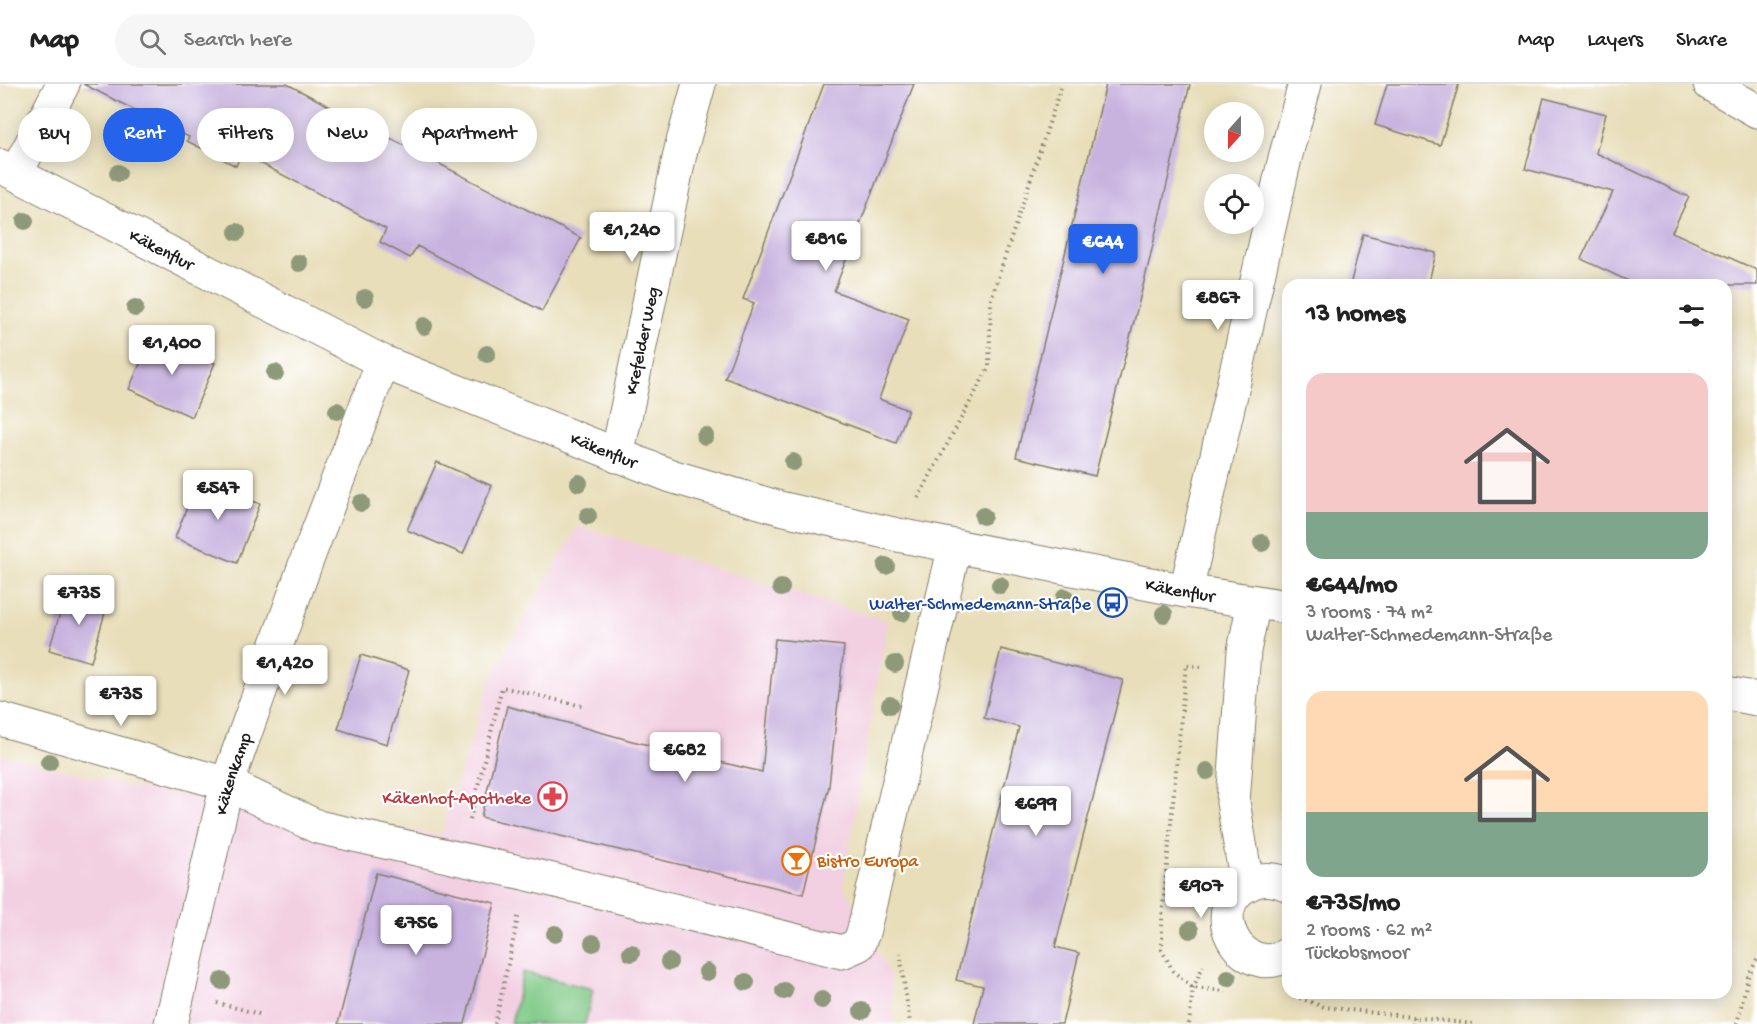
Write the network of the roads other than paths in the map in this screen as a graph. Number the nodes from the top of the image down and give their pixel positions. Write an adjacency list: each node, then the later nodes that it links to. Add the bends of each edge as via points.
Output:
1 (63, 84): 6 (street)
2 (699, 84): 8 (street, Krefelder Weg, via 681,149)
3 (1305, 84): 10 (street)
4 (1710, 84): 5 (street)
5 (1757, 111)
6 (8, 170): 7 (street, Käkenflur)
7 (382, 362): 8 (street, Käkenflur); 16 (street, Käkenkamp)
8 (617, 456): 9 (street, Käkenflur, via 780,508)
9 (955, 546): 10 (street, Käkenflur); 16 (street, via 863,933 858,945 848,950 833,952 528,874 318,827)
10 (1186, 591): 11 (street, Käkenflur)
11 (1254, 602): 12 (street, Käkenflur); 18 (street, via 1242,673 1233,802)
12 (1282, 607)
13 (1732, 694): 14 (street)
14 (1757, 699)
15 (0, 719): 16 (street)
16 (227, 784): 20 (street, Käkenkamp)
17 (1282, 884): 18 (street, via 1266,880)
18 (1247, 885): 19 (street, via 1229,905 1229,932 1235,944 1257,959)
19 (1282, 956)
20 (171, 1024)

